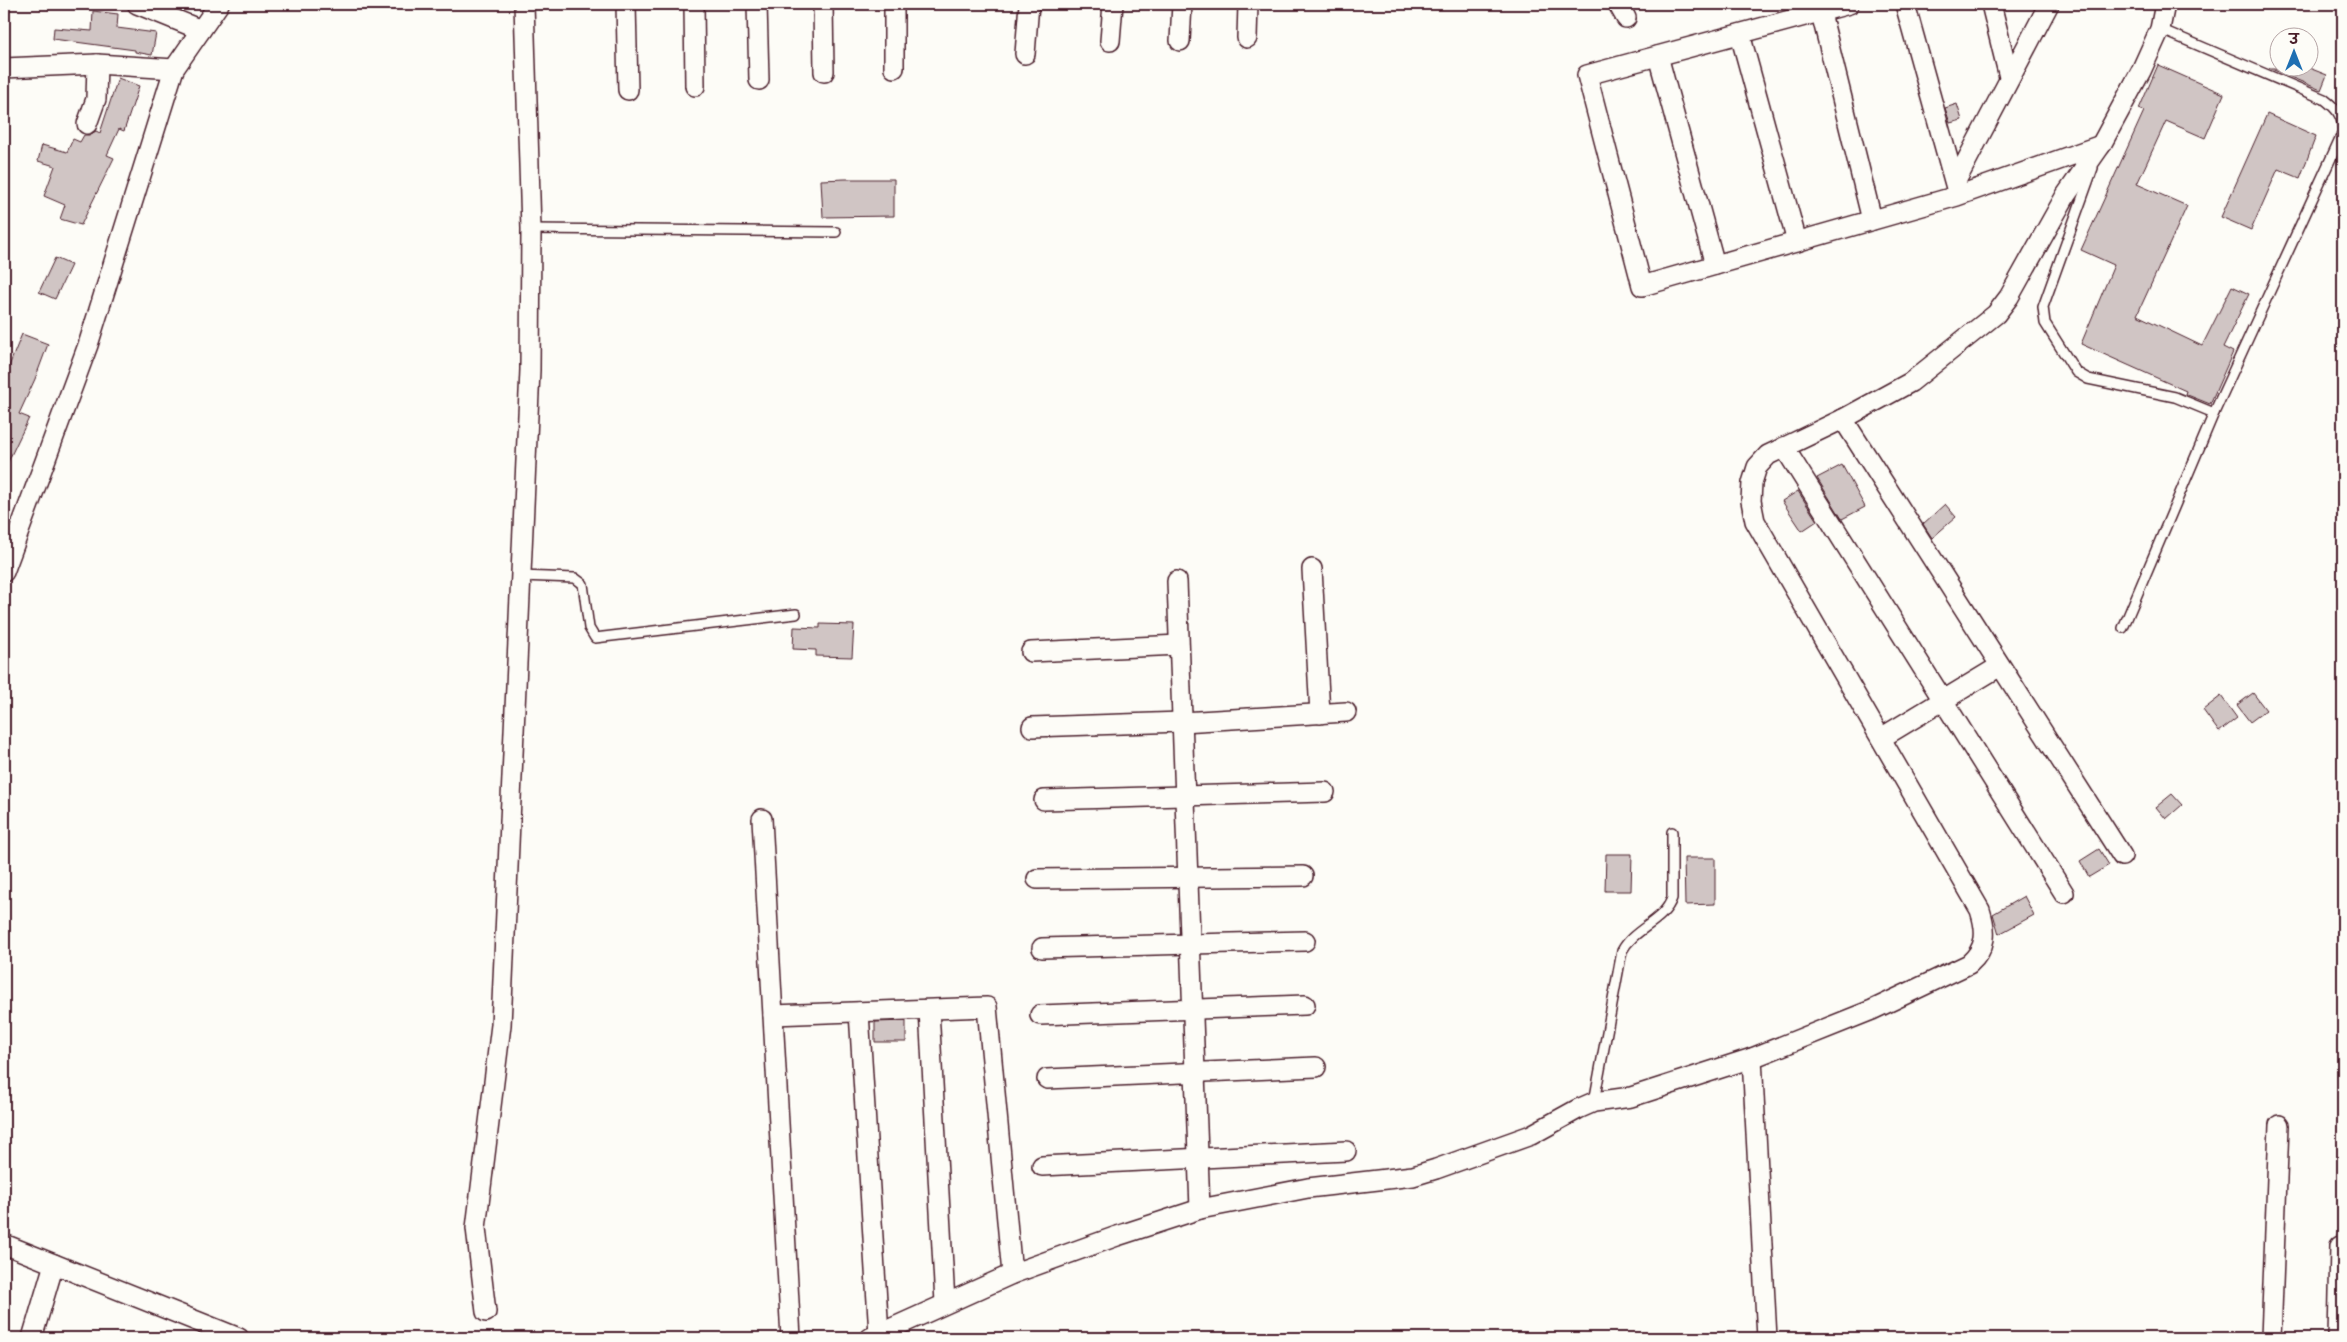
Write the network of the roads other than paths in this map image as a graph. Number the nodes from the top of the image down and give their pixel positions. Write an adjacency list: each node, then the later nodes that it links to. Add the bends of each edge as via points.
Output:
1 (136, 4): 20 (street)
2 (219, 4): 20 (street)
3 (524, 4): 40 (street)
4 (626, 4): 35 (street)
5 (694, 4): 34 (street)
6 (757, 4): 33 (street)
7 (823, 4): 31 (street)
8 (894, 4): 29 (street)
9 (1029, 4): 25 (street)
10 (1113, 4): 23 (street)
11 (1182, 4): 24 (street)
12 (1248, 4): 22 (street)
13 (1848, 4): 18 (street)
14 (1905, 4): 38 (street)
15 (1991, 4): 32 (street)
16 (2049, 4): 32 (street)
17 (2165, 4): 19 (street)
18 (1820, 13): 21 (street); 39 (street)
19 (2160, 29): 37 (street, via 2142,71); 44 (lane, via 2324,99 2336,108 2343,120 2343,132)
20 (202, 30): 30 (street)
21 (1740, 34): 26 (street); 42 (street)
22 (1247, 38)
23 (1110, 41)
24 (1180, 41)
25 (1025, 54)
26 (1658, 56): 43 (street); 43 (street, via 1587,75 1642,286)
27 (97, 64): 28 (street); 30 (street); 36 (street, via 96,99)
28 (4, 68)
29 (894, 68)
30 (174, 69): 48 (street, via 88,345)
31 (824, 72)
32 (2009, 77): 38 (street)
33 (758, 80)
34 (695, 86)
35 (628, 90)
36 (87, 124)
37 (2101, 144): 38 (street); 44 (lane, via 2043,308 2045,323 2076,372 2088,380 2175,396); 45 (street, via 2066,195 2009,297 1996,314 1910,382)
38 (1956, 189): 39 (street)
39 (1872, 220): 42 (street)
40 (531, 229): 41 (lane); 49 (street, via 530,370)
41 (836, 232)
42 (1797, 242): 43 (street)
43 (1715, 265)
44 (2214, 413): 52 (lane)
45 (1843, 420): 46 (street); 55 (street)
46 (1784, 447): 56 (street); 61 (street, via 1768,455 1757,467 1751,501 1756,521)
47 (1312, 569): 58 (street)
48 (4, 572)
49 (520, 576): 51 (lane, via 575,578 584,584 589,628 596,638); 96 (street, via 501,1025 476,1228)
50 (1177, 582): 53 (street)
51 (796, 614)
52 (2123, 628)
53 (1179, 645): 54 (street); 59 (street)
54 (1031, 652)
55 (2000, 666): 56 (street); 67 (street)
56 (1943, 700): 61 (street); 71 (street)
57 (1346, 712): 58 (street)
58 (1320, 714): 59 (street)
59 (1182, 722): 60 (street); 63 (street)
60 (1032, 727)
61 (1881, 738): 81 (street, via 1980,910 1984,923 1983,947 1969,964 1872,1010)
62 (1325, 792): 63 (street)
63 (1185, 795): 64 (street); 69 (street)
64 (1044, 800)
65 (762, 819): 79 (street)
66 (1672, 832): 85 (lane, via 1672,898 1669,907 1632,936 1622,951)
67 (2122, 856)
68 (1303, 876): 69 (street)
69 (1188, 878): 70 (street); 73 (street)
70 (1036, 879)
71 (2064, 893)
72 (1305, 940): 73 (street)
73 (1190, 944): 74 (street); 76 (street)
74 (1042, 948)
75 (1305, 1005): 76 (street)
76 (1193, 1009): 80 (street); 83 (street)
77 (929, 1010): 78 (street); 94 (street, via 987,1007); 95 (street)
78 (858, 1012): 79 (street); 97 (street)
79 (773, 1015): 100 (street)
80 (1040, 1015)
81 (1752, 1058): 85 (street, via 1631,1097); 101 (street)
82 (1316, 1067): 83 (street)
83 (1195, 1074): 84 (street); 88 (street)
84 (1047, 1079)
85 (1594, 1102): 90 (street, via 1531,1135 1413,1176 1308,1188)
86 (2279, 1124): 102 (street)
87 (1346, 1151): 88 (street)
88 (1198, 1159): 89 (street); 90 (street)
89 (1042, 1166)
90 (1200, 1209): 94 (street)
91 (4, 1244): 93 (street)
92 (2340, 1246): 103 (street)
93 (54, 1264): 98 (street); 99 (street)
94 (1012, 1274): 95 (street)
95 (945, 1303): 97 (street)
96 (486, 1312)
97 (874, 1336)
98 (32, 1338)
99 (239, 1338)
100 (791, 1338)
101 (1767, 1338)
102 (2271, 1338)
103 (2338, 1338)

